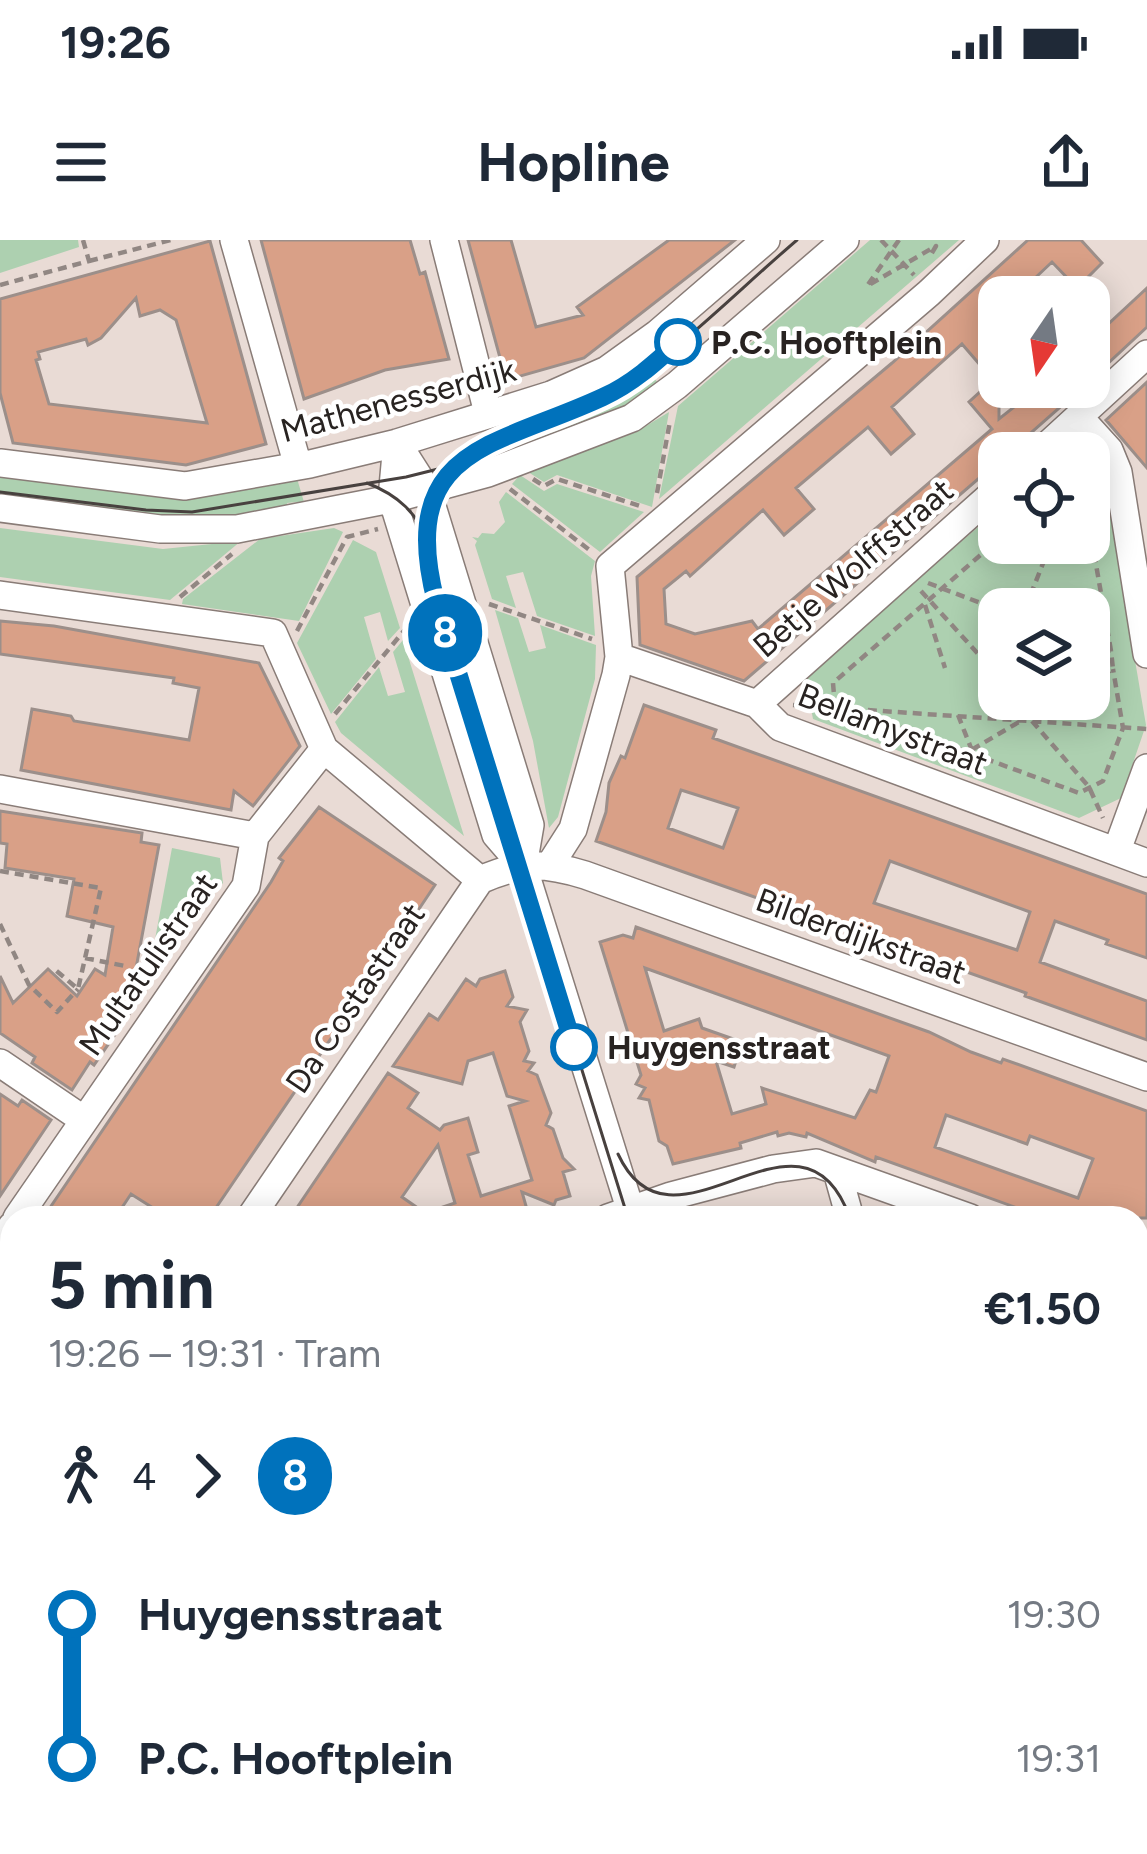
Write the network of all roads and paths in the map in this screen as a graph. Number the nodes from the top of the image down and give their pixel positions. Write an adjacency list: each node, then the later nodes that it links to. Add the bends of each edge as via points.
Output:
1 (83, 240): 11 (path)
2 (171, 240): 11 (path)
3 (234, 240): 21 (street)
4 (444, 240): 16 (street)
5 (766, 240): 16 (street, Mathenesserdijk, via 607,370)
6 (845, 240): 15 (street)
7 (881, 240): 10 (path)
8 (899, 240): 10 (path)
9 (985, 240): 27 (street)
10 (891, 251): 12 (path); 12 (path, via 867,286)
11 (89, 261): 13 (path)
12 (904, 266): 12 (path, via 920,255 936,245 916,278)
13 (0, 285)
14 (1147, 354): 17 (street)
15 (676, 385): 22 (street, via 610,429); 27 (path)
16 (488, 413): 19 (street, Mathenesserdijk)
17 (1079, 417): 18 (street); 44 (street, via 1118,472)
18 (1062, 432)
19 (397, 442): 21 (street, Mathenesserdijk); 23 (street); 24 (street)
20 (0, 463): 21 (street, Mathenesserdijk, via 178,487)
21 (298, 466)
22 (504, 479): 23 (street); 27 (path, via 524,474 544,486 557,479); 32 (path)
23 (427, 490): 24 (street); 68 (street)
24 (392, 498): 26 (street, via 197,531); 68 (street, via 496,835)
25 (978, 507): 33 (street, Betje Wolffstraat)
26 (0, 508)
27 (660, 516): 32 (street)
28 (382, 528): 40 (path, via 347,536)
29 (235, 551): 36 (path)
30 (978, 557): 34 (path)
31 (1096, 564): 43 (path)
32 (610, 566): 46 (street)
33 (904, 572): 34 (path); 38 (path); 51 (street, Betje Wolffstraat)
34 (941, 589): 38 (path); 39 (path)
35 (0, 595): 40 (street)
36 (175, 601)
37 (478, 601): 42 (path)
38 (927, 602): 45 (path); 47 (path); 52 (path, via 833,683)
39 (978, 602)
40 (285, 632): 59 (street)
41 (400, 634): 50 (path)
42 (577, 634)
43 (1111, 651): 48 (path)
44 (1147, 654)
45 (978, 655)
46 (619, 657): 51 (street, Bellamystraat); 68 (street, via 573,829)
47 (945, 668)
48 (1113, 668): 49 (path); 57 (path)
49 (1110, 670)
50 (352, 693)
51 (757, 704): 52 (path); 62 (street, Bellamystraat, via 781,727)
52 (835, 706): 53 (path)
53 (844, 707): 54 (path); 60 (path)
54 (958, 715): 55 (path); 60 (path)
55 (978, 716)
56 (1028, 720): 57 (path); 60 (path); 63 (path)
57 (1123, 728): 58 (path); 63 (path, via 1103,781)
58 (1147, 729)
59 (324, 749): 65 (street, Multatulistraat); 70 (street)
60 (968, 750): 62 (path, via 941,768); 63 (path, via 1079,793)
61 (1147, 768): 66 (street)
62 (937, 784): 66 (street, Bellamystraat)
63 (1089, 787): 66 (path)
64 (0, 789): 65 (street)
65 (255, 836): 78 (street, Multatulistraat, via 247,886)
66 (1118, 850): 67 (street, Bellamystraat)
67 (1147, 863)
68 (537, 865): 70 (street); 77 (street, Bilderdijkstraat); 82 (street)
69 (0, 871): 72 (path, via 100,888)
70 (480, 880): 81 (street, Da Costastraat)
71 (0, 924): 75 (path, via 29,985 57,1012)
72 (85, 958): 73 (path); 75 (path)
73 (125, 966)
74 (53, 968): 75 (path)
75 (78, 989)
76 (0, 1063): 78 (street)
77 (1147, 1077)
78 (84, 1120): 80 (street, Multatulistraat)
79 (837, 1171): 83 (street, via 816,1163 773,1169); 84 (street); 85 (street)
80 (25, 1206)
81 (258, 1206)
82 (622, 1206)
83 (656, 1206)
84 (847, 1206)
85 (936, 1206)

